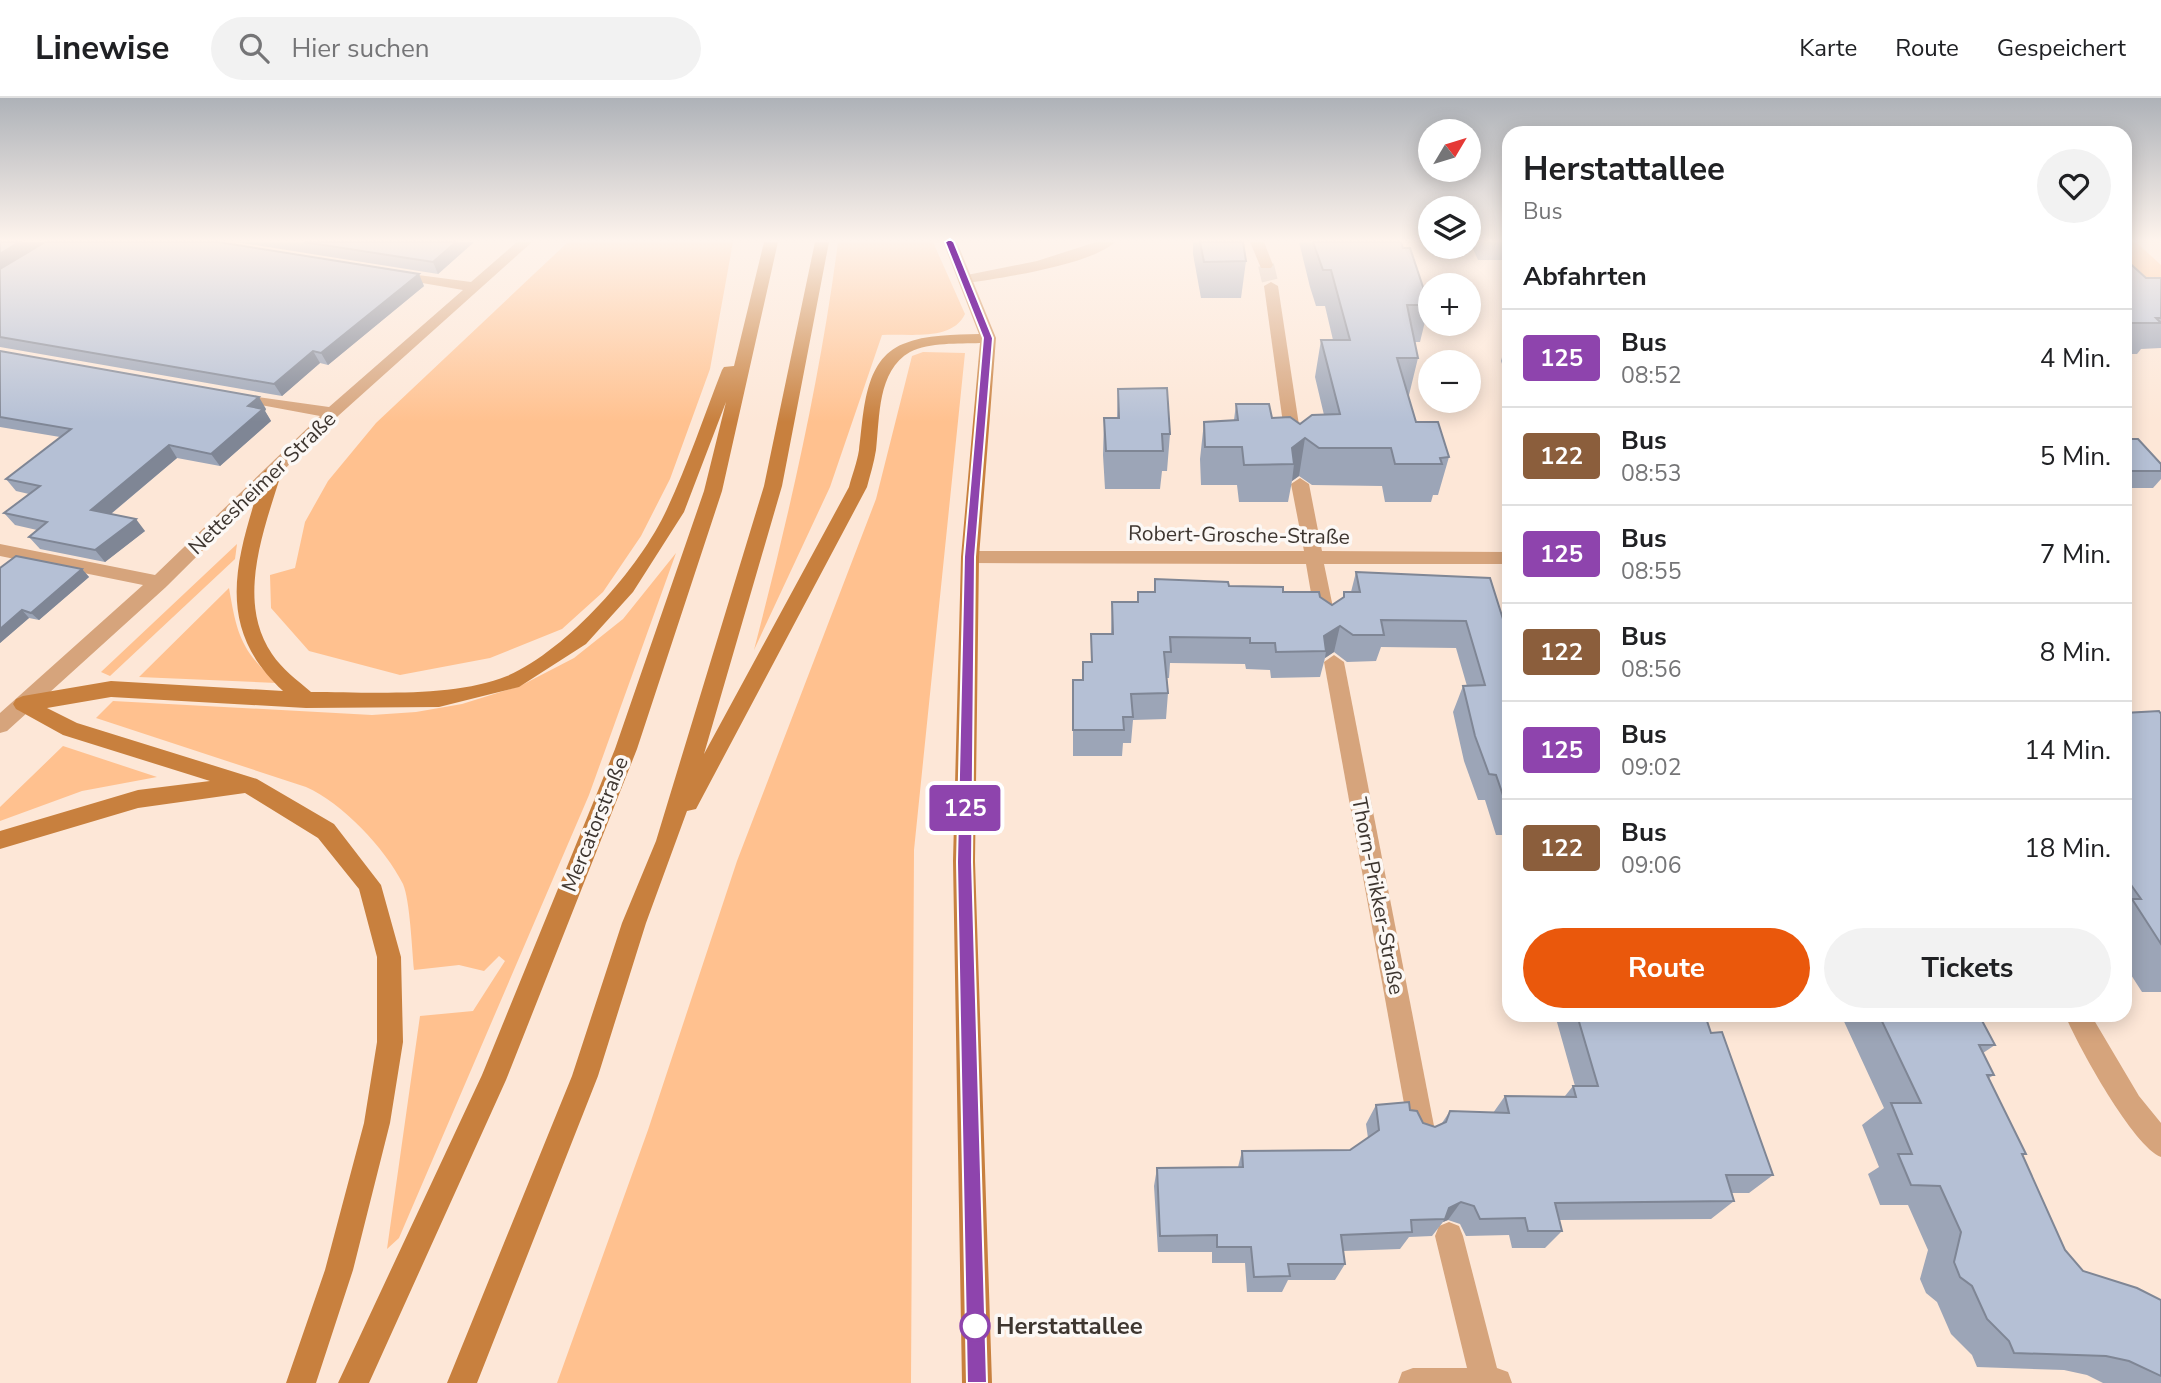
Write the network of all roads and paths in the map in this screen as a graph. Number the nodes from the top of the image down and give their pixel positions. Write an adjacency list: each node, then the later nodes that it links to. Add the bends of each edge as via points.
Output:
1 (457, 302): 9 (street, Nettesheimer Straße)
2 (757, 302): 20 (main road, via 675,512 626,587 579,639 512,682 452,696)
3 (758, 302): 32 (main road, Mercatorstraße, via 713,491 626,749 493,1080)
4 (810, 302): 25 (main road, via 773,486)
5 (975, 302): 7 (main road)
6 (1273, 302): 10 (street)
7 (988, 338): 14 (main road); 25 (main road, via 920,343 881,370 858,487)
8 (213, 392): 9 (street)
9 (332, 413): 11 (street, Nettesheimer Straße)
10 (1295, 454)
11 (274, 471): 17 (street, Nettesheimer Straße); 20 (main road, via 246,564 245,613 263,657)
12 (1300, 484): 16 (street)
13 (0, 550): 17 (street)
14 (970, 557): 16 (street, Robert-Grosche-Straße); 34 (main road, via 964,862)
15 (1502, 558): 16 (street, Robert-Grosche-Straße)
16 (1313, 559): 18 (street)
17 (159, 582): 21 (street, Nettesheimer Straße)
18 (1326, 622)
19 (1334, 662): 27 (street, Thorn-Prikker-Straße)
20 (306, 701): 21 (main road, via 111,689)
21 (23, 704): 22 (street, Nettesheimer Straße); 23 (main road, via 70,729)
22 (0, 725)
23 (249, 785): 24 (main road, via 138,799); 31 (main road, via 326,831 369,885 389,957 390,1042 377,1123 339,1270)
24 (0, 840)
25 (667, 841): 33 (main road, via 634,923 585,1076)
26 (2081, 1022): 28 (street, via 2130,1105)
27 (1422, 1131)
28 (2161, 1144)
29 (1449, 1236): 30 (street)
30 (1491, 1382): 35 (street)
31 (301, 1383)
32 (353, 1383)
33 (462, 1383)
34 (977, 1383)
35 (1413, 1383)

